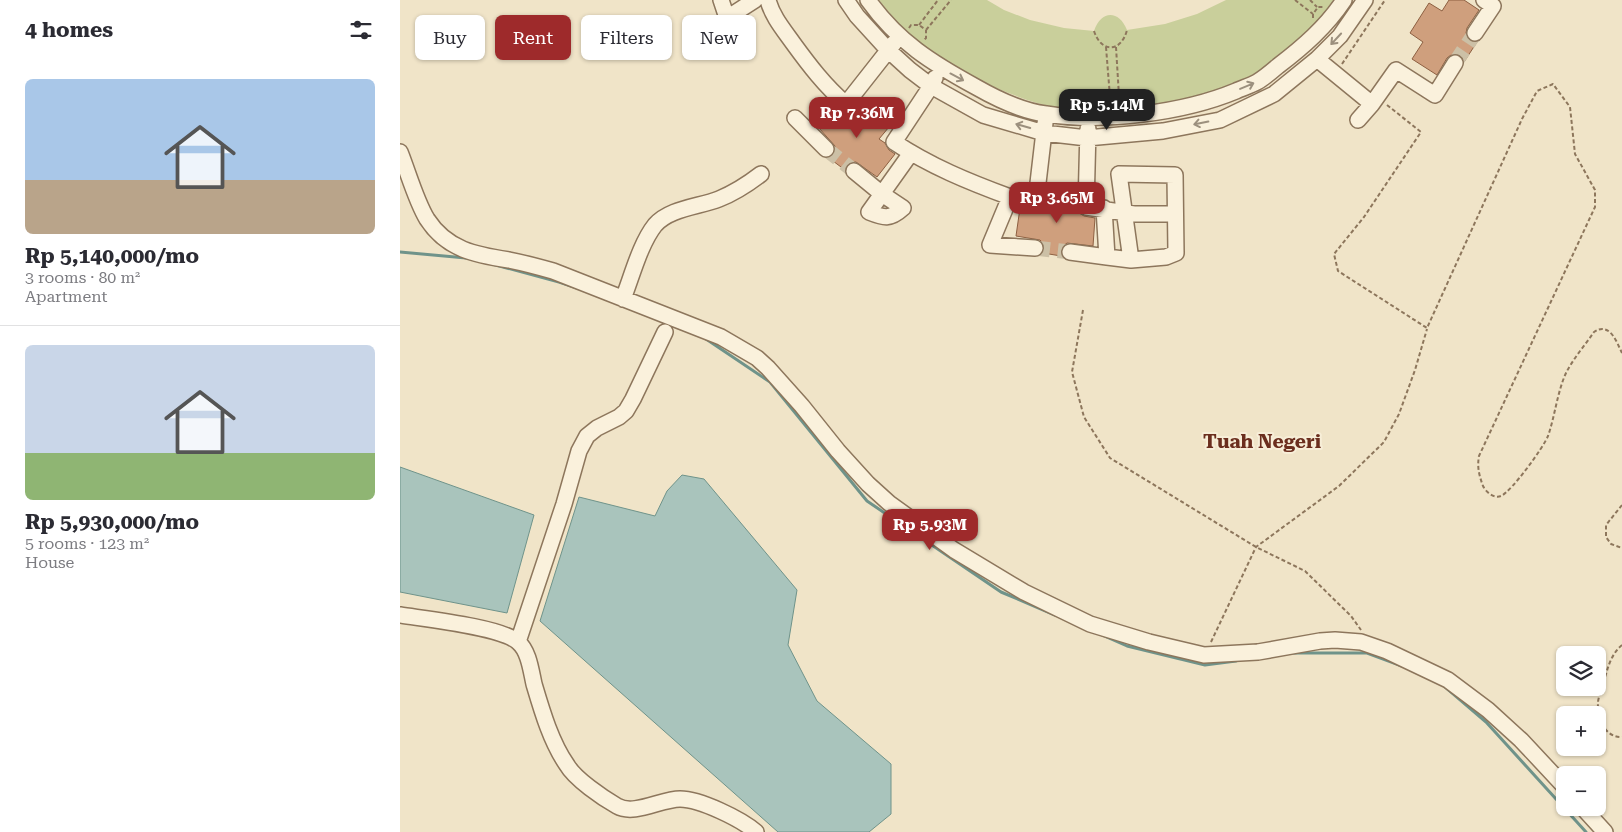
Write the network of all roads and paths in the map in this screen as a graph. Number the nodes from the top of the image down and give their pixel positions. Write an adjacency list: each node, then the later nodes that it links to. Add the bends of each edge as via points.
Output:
1 (721, 0): 16 (street)
2 (755, 0): 17 (street)
3 (768, 0): 26 (street, via 771,12 812,69 846,104)
4 (846, 0): 26 (street)
5 (868, 0): 23 (street)
6 (938, 0): 18 (path)
7 (951, 0): 19 (path)
8 (1295, 0): 15 (path)
9 (1310, 0): 14 (path)
10 (1385, 0): 30 (path)
11 (1484, 0): 22 (street, via 1493,6)
12 (1344, 1): 13 (street); 36 (street, one-way to 12, via 1174,109 1215,100 1256,83 1324,27)
13 (1361, 6): 27 (street, one-way to 27, via 1340,36)
14 (1318, 7)
15 (1313, 14)
16 (726, 15)
17 (732, 15)
18 (919, 25)
19 (926, 30)
20 (1127, 30): 24 (path, via 1124,40)
21 (1094, 31): 25 (path, via 1098,41)
22 (1475, 33)
23 (900, 36): 26 (street); 29 (street)
24 (1116, 46): 25 (path); 33 (path)
25 (1106, 47): 32 (path)
26 (888, 50): 31 (street)
27 (1317, 59): 34 (street); 40 (street, one-way to 40, via 1274,94 1220,120 1163,131)
28 (1456, 63): 34 (street, via 1435,95 1396,70)
29 (940, 68): 31 (street); 35 (street, one-way to 35, via 1000,100)
30 (1340, 68)
31 (931, 86): 39 (street, one-way to 31, via 983,114); 43 (street, via 894,142)
32 (1110, 96)
33 (1119, 96)
34 (1374, 100): 38 (street); 57 (path, via 1421,132 1364,217 1334,254 1338,271)
35 (1045, 114): 36 (street); 39 (street)
36 (1088, 117): 40 (street)
37 (795, 118): 41 (street)
38 (1358, 120)
39 (1044, 133): 40 (street); 47 (street, via 1036,200)
40 (1087, 138): 48 (street, via 1086,207)
41 (826, 149)
42 (400, 152): 44 (street)
43 (912, 154): 45 (street, via 882,194); 47 (street, via 937,168)
44 (403, 171): 55 (street, via 427,219 438,233 464,251 554,271)
45 (854, 171)
46 (761, 174): 55 (street, via 730,194 673,213 656,225 646,239)
47 (1010, 197): 51 (street, via 990,244)
48 (1104, 208): 49 (street); 53 (street)
49 (1124, 212): 50 (street); 50 (street, via 1119,174 1175,175); 54 (street)
50 (1174, 214): 54 (street, via 1176,253 1166,258)
51 (1035, 248)
52 (1070, 252): 53 (street)
53 (1107, 256): 54 (street)
54 (1131, 260)
55 (623, 299): 67 (street, via 722,337 757,358 868,484 954,550 1024,592 1090,624)
56 (1083, 310): 61 (path, via 1072,372 1084,417 1110,458)
57 (1427, 328): 59 (path, via 1522,119 1537,91 1553,84 1570,107 1575,154 1595,190 1595,207 1479,456 1479,476 1484,489 1499,497 1507,492 1537,455 1547,437 1567,372 1594,332 1598,329 1609,331); 61 (path, via 1399,414 1384,442 1339,486)
58 (665, 332): 64 (street, via 626,411 587,436 579,450)
59 (1622, 354)
60 (1622, 505): 62 (path, via 1606,525 1606,537 1611,544)
61 (1256, 547): 66 (path, via 1305,571 1351,616); 67 (path)
62 (1622, 548)
63 (400, 615): 64 (street, via 478,628)
64 (518, 642): 71 (street, via 527,657 540,704 556,744 566,765 582,781 618,807 638,808 681,799 719,811)
65 (1622, 645): 68 (path, via 1610,660 1598,703 1600,719 1606,730)
66 (1373, 647): 67 (street, via 1336,640 1258,652); 69 (street, via 1448,680 1488,710)
67 (1204, 655)
68 (1622, 737)
69 (1556, 777)
70 (1590, 816): 72 (street)
71 (756, 832)
72 (1605, 832)

